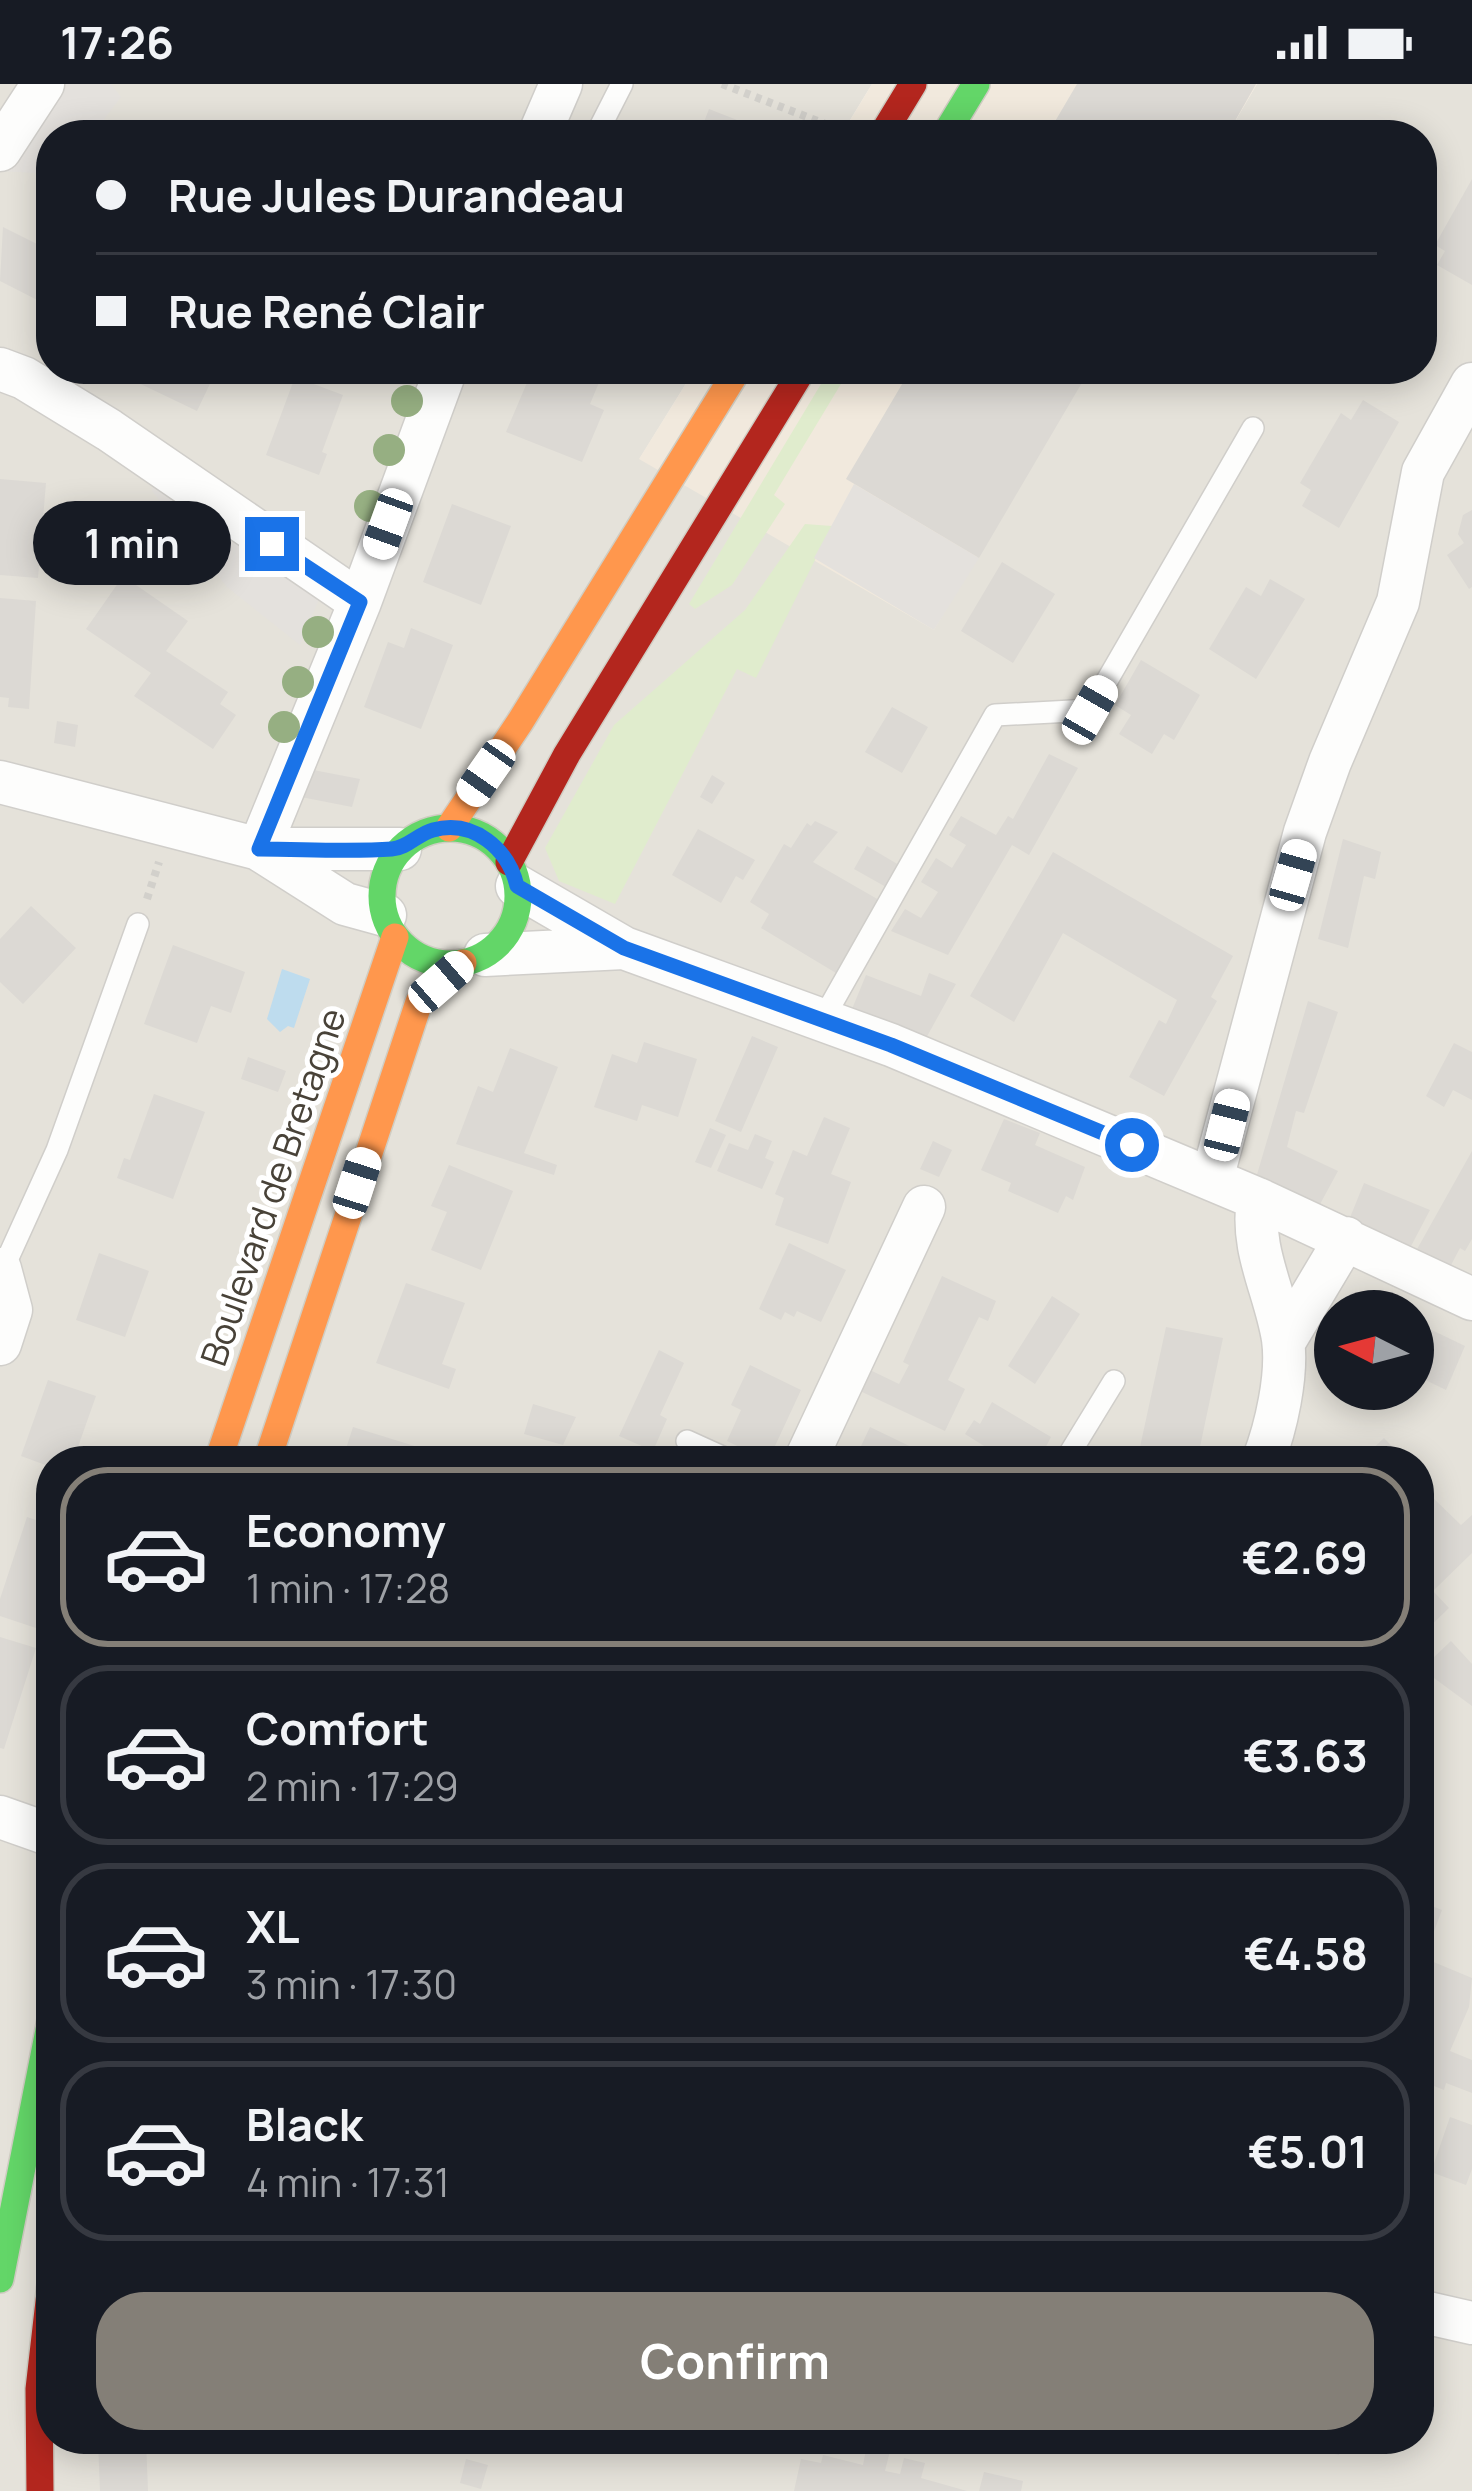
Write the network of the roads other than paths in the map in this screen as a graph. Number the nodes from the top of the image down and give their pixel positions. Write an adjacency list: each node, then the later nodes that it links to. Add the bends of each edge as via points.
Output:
1 (43, 84): 10 (street)
2 (561, 84): 6 (street)
3 (622, 84): 7 (lane)
4 (913, 84): 8 (main road)
5 (976, 84): 9 (main road)
6 (545, 120)
7 (604, 120)
8 (891, 120)
9 (954, 120)
10 (0, 150)
11 (0, 369): 17 (street, via 109,430)
12 (440, 384): 17 (street)
13 (729, 384): 19 (main road)
14 (794, 384): 22 (main road, via 567,754)
15 (1472, 384): 28 (street, via 1423,472 1398,602 1305,832)
16 (1253, 428): 27 (lane, via 1090,710 995,715)
17 (360, 602): 20 (street)
18 (0, 782): 20 (street)
19 (449, 827): 21 (main road); 22 (main road, via 484,837)
20 (259, 849): 21 (street); 24 (street)
21 (400, 849): 24 (main road, via 381,892)
22 (513, 874): 25 (street); 26 (main road, via 511,926)
23 (138, 924): 32 (lane, via 57,1150)
24 (390, 926): 26 (main road, via 425,959); 38 (main road, Boulevard de Bretagne)
25 (624, 948): 26 (street); 27 (street)
26 (474, 959): 39 (main road, via 419,1001)
27 (823, 1019): 28 (street)
28 (1212, 1179): 29 (street)
29 (1258, 1199): 31 (street); 34 (street, via 1257,1246)
30 (925, 1207): 41 (street)
31 (1346, 1238): 33 (street); 34 (street)
32 (1, 1270): 35 (street, via 11,1310)
33 (1472, 1299)
34 (1284, 1342): 43 (street)
35 (0, 1344)
36 (1114, 1381): 42 (lane)
37 (687, 1441): 40 (lane)
38 (223, 1446)
39 (271, 1446)
40 (698, 1446)
41 (812, 1446)
42 (1074, 1446)
43 (1269, 1446)
44 (0, 1817): 45 (street)
45 (36, 1830)
46 (36, 2096): 47 (main road)
47 (0, 2279)
48 (1434, 2314): 49 (street)
49 (1472, 2323)
50 (40, 2454): 51 (main road)
51 (40, 2491)

